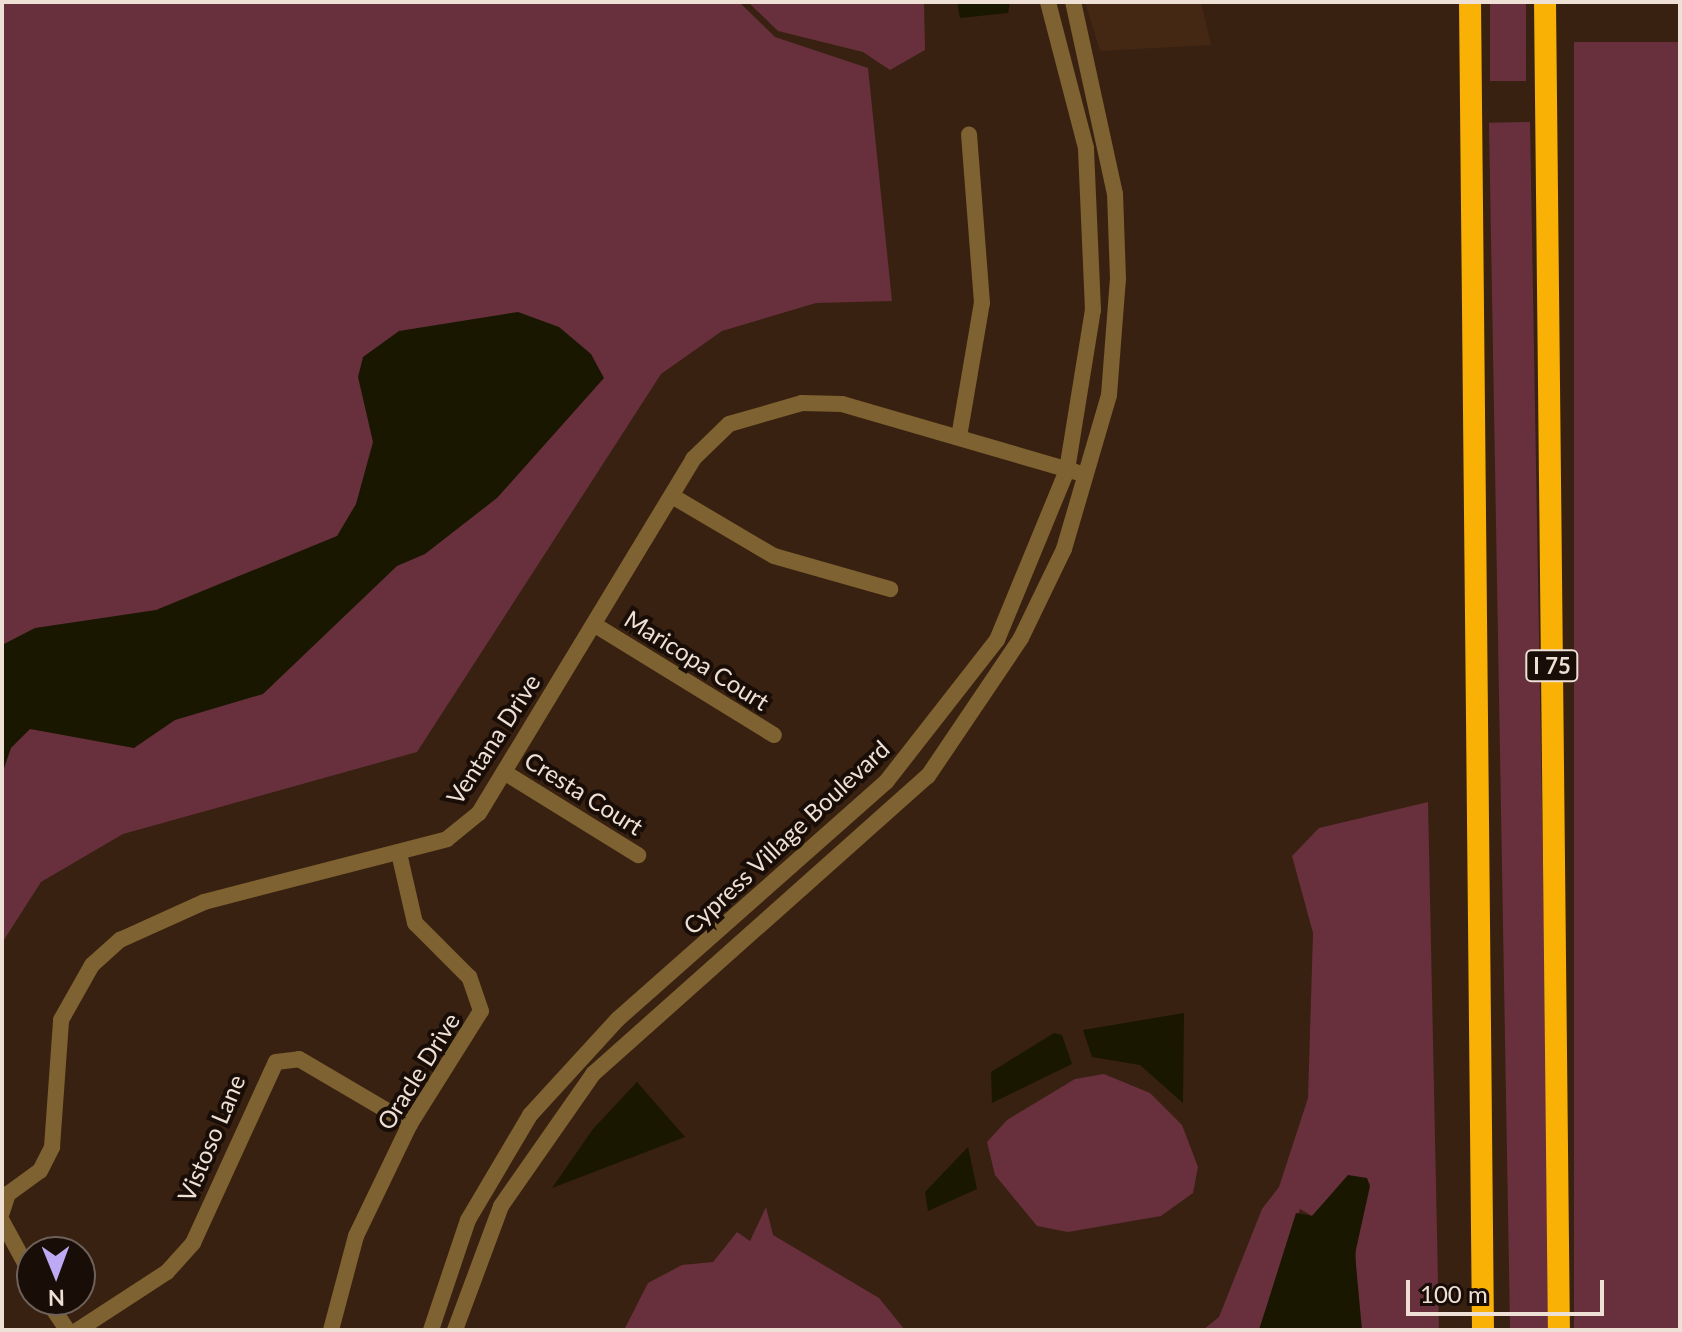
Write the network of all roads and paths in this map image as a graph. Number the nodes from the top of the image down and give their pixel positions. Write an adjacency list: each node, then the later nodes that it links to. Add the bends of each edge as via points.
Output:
1 (1048, 2): 7 (street, Cypress Village Boulevard, via 1086,148 1094,231 1087,369)
2 (1073, 2): 8 (street, Cypress Village Boulevard, via 1115,194 1118,279 1109,395)
3 (1470, 2): 24 (highway)
4 (1545, 2): 25 (highway, I 75)
5 (969, 134): 6 (street, via 982,303)
6 (959, 437): 7 (street, Ventana Drive); 9 (street, Ventana Drive, via 842,404 763,410 729,424 693,459)
7 (1067, 470): 8 (street, Ventana Drive); 22 (street, Cypress Village Boulevard, via 997,640 950,709 886,782 618,1019 530,1115 468,1220)
8 (1089, 476): 23 (street, Cypress Village Boulevard, via 1021,638 928,776 593,1074 501,1206)
9 (672, 496): 10 (street, via 774,556); 11 (street, Ventana Drive)
10 (890, 589)
11 (595, 625): 12 (street, Maricopa Court); 13 (street, Ventana Drive)
12 (774, 735)
13 (504, 772): 14 (street, Ventana Drive, via 479,813 447,839); 15 (street, Cresta Court)
14 (399, 853): 16 (street, Oracle Drive, via 415,923 469,977 481,1011); 17 (street, Ventana Drive, via 218,897 120,940 92,965 61,1020 52,1147 40,1171 8,1194)
15 (638, 855)
16 (410, 1124): 20 (street, Vistoso Lane, via 299,1059 276,1062 193,1243 167,1272); 21 (street, Oracle Drive, via 356,1236)
17 (2, 1212)
18 (2, 1221): 19 (street)
19 (16, 1247)
20 (78, 1330)
21 (331, 1330)
22 (431, 1330)
23 (455, 1330)
24 (1483, 1330)
25 (1559, 1330)

